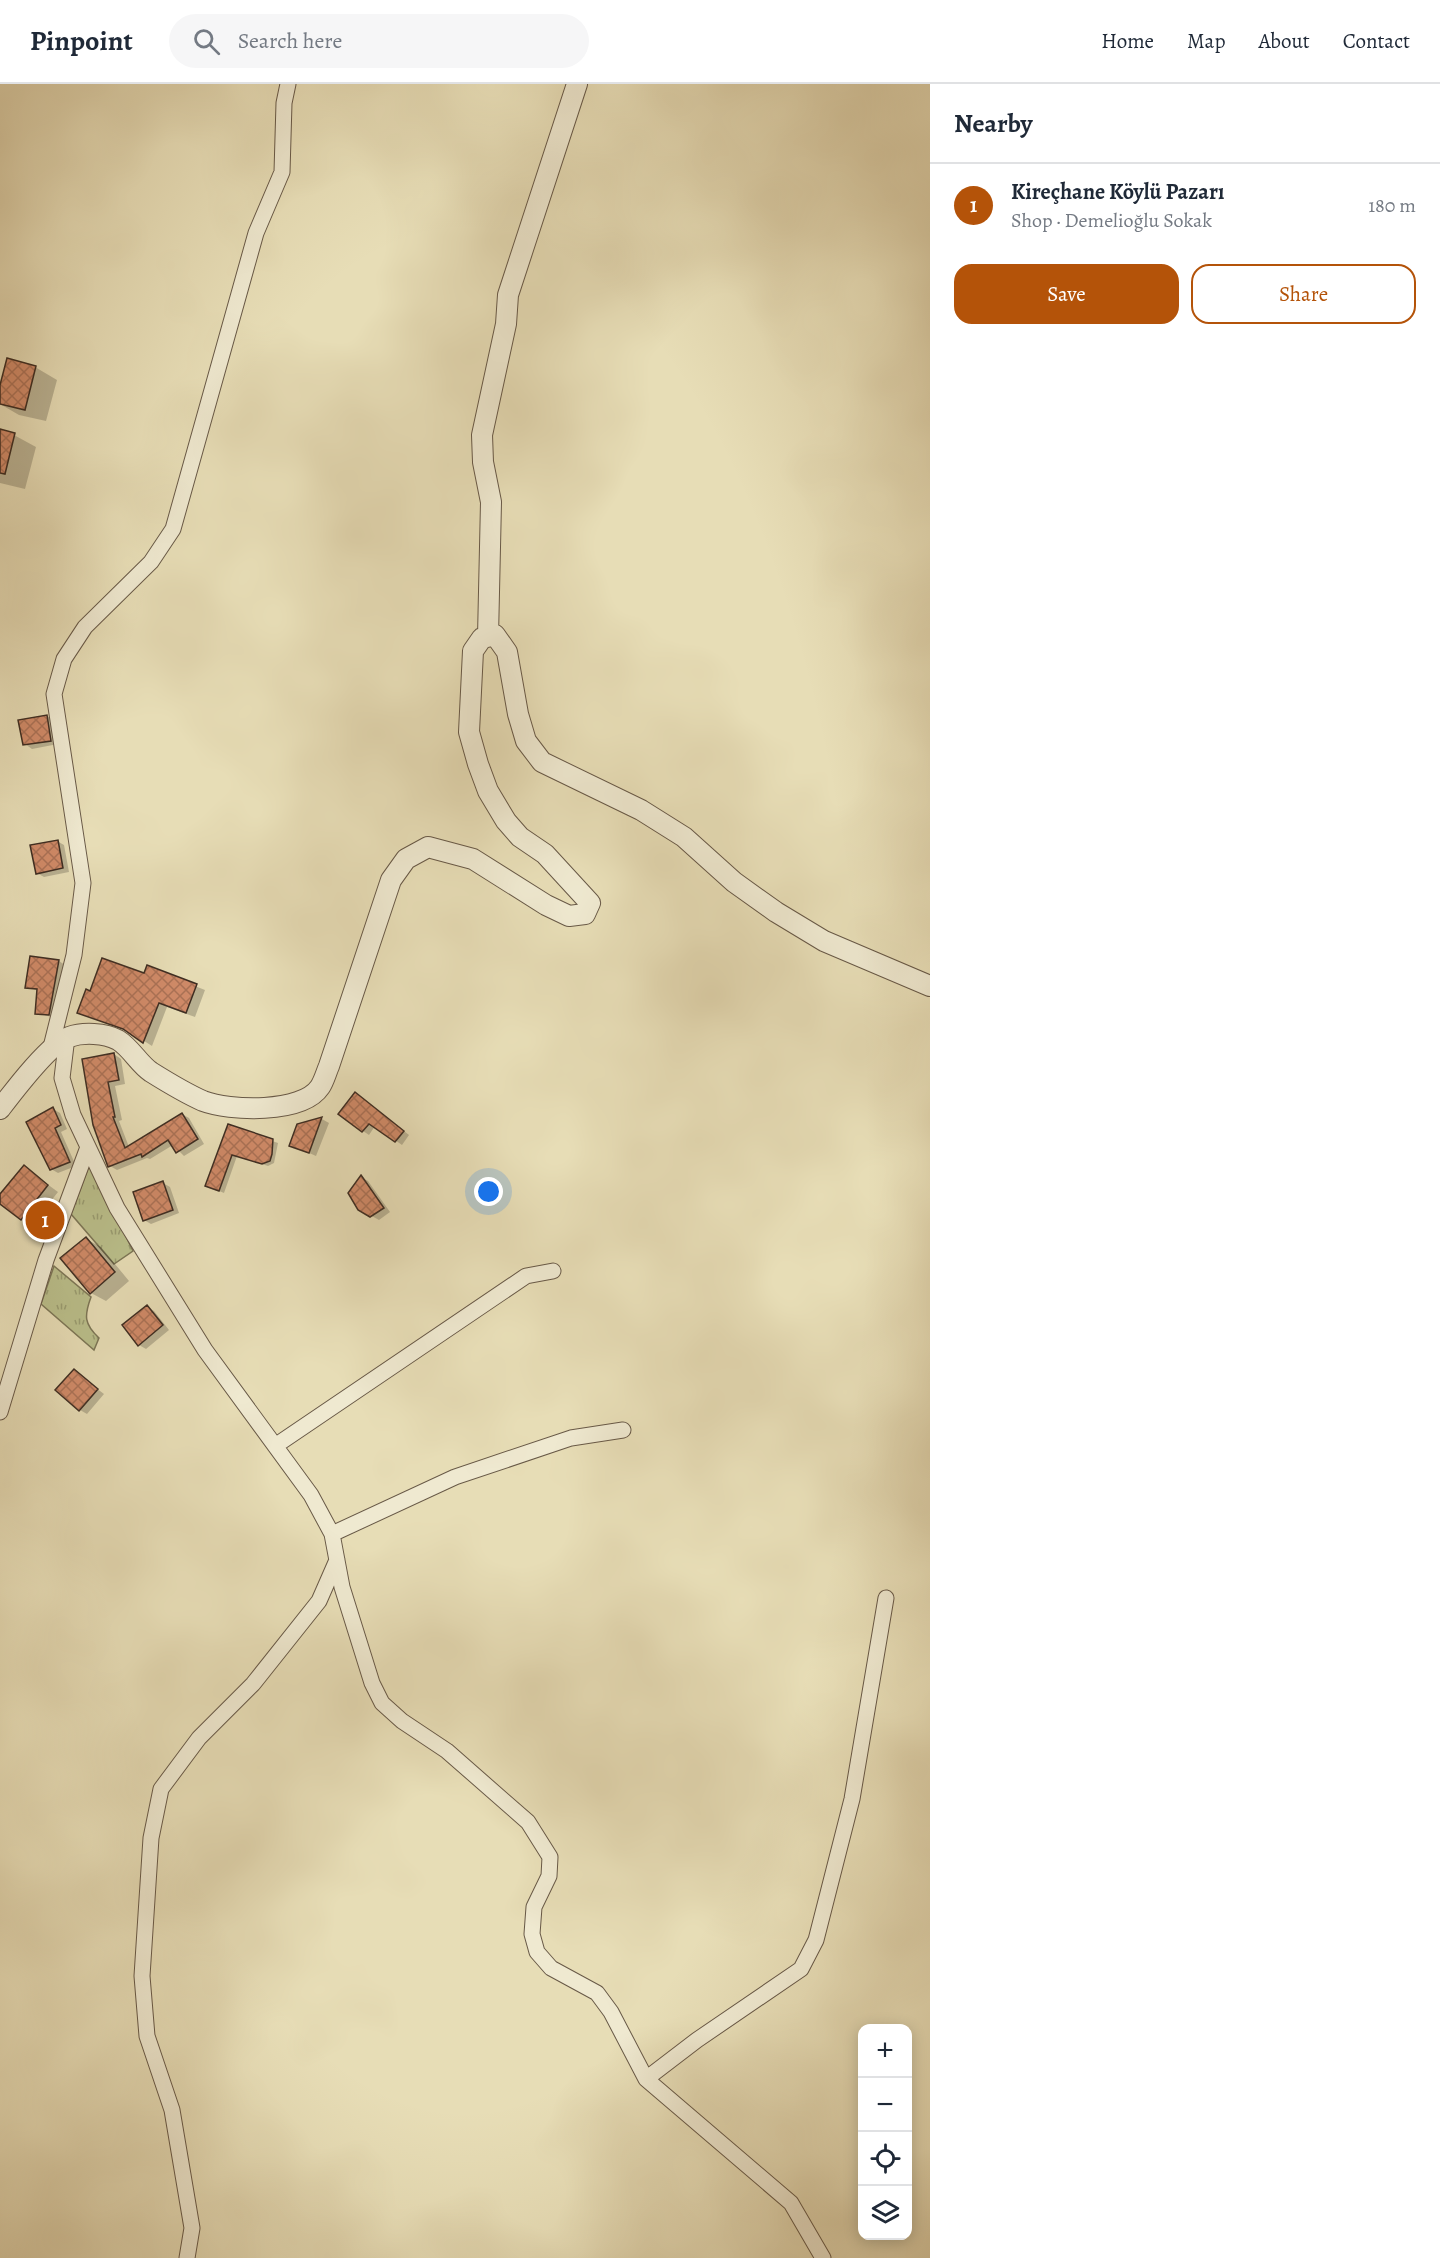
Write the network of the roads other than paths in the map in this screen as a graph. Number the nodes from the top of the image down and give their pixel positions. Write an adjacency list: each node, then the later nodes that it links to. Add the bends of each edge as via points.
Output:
1 (288, 84): 6 (street, via 282,172 256,233 173,529 151,562 85,627 64,659 54,694 83,883 74,955)
2 (576, 84): 3 (street, via 508,295 506,324 482,435 491,502)
3 (488, 637): 4 (street, via 495,634 507,652 526,741 542,762 641,810 684,837 734,882 824,941); 5 (street, via 482,638 473,651 469,732 478,764 488,791 506,820 520,837 545,854 590,903 585,914 569,916 546,905 473,859 428,847 406,859 391,880 320,1088 304,1101 283,1106 230,1107 205,1101 148,1070 118,1040 101,1035)
4 (930, 986)
5 (67, 1037): 6 (street); 8 (street, via 62,1078)
6 (50, 1052): 7 (street)
7 (0, 1109)
8 (88, 1147): 10 (street, via 46,1260); 12 (street, via 117,1208 199,1340)
9 (554, 1271): 12 (street, via 526,1276)
10 (0, 1412)
11 (623, 1430): 13 (street, via 571,1438 455,1477)
12 (276, 1446): 13 (street, via 311,1495)
13 (332, 1534): 14 (street)
14 (337, 1560): 16 (street, via 345,1598 372,1683 382,1702 447,1751 528,1822 540,1838 550,1857 549,1876 534,1907 532,1934 537,1952 551,1968 597,1993); 17 (street, via 319,1601 253,1684 199,1738 161,1789 151,1838 142,1977 147,2036 172,2110 192,2228)
15 (886, 1598): 16 (street, via 852,1798 816,1940 801,1969)
16 (646, 2079): 18 (street, via 791,2203)
17 (187, 2258)
18 (822, 2258)

